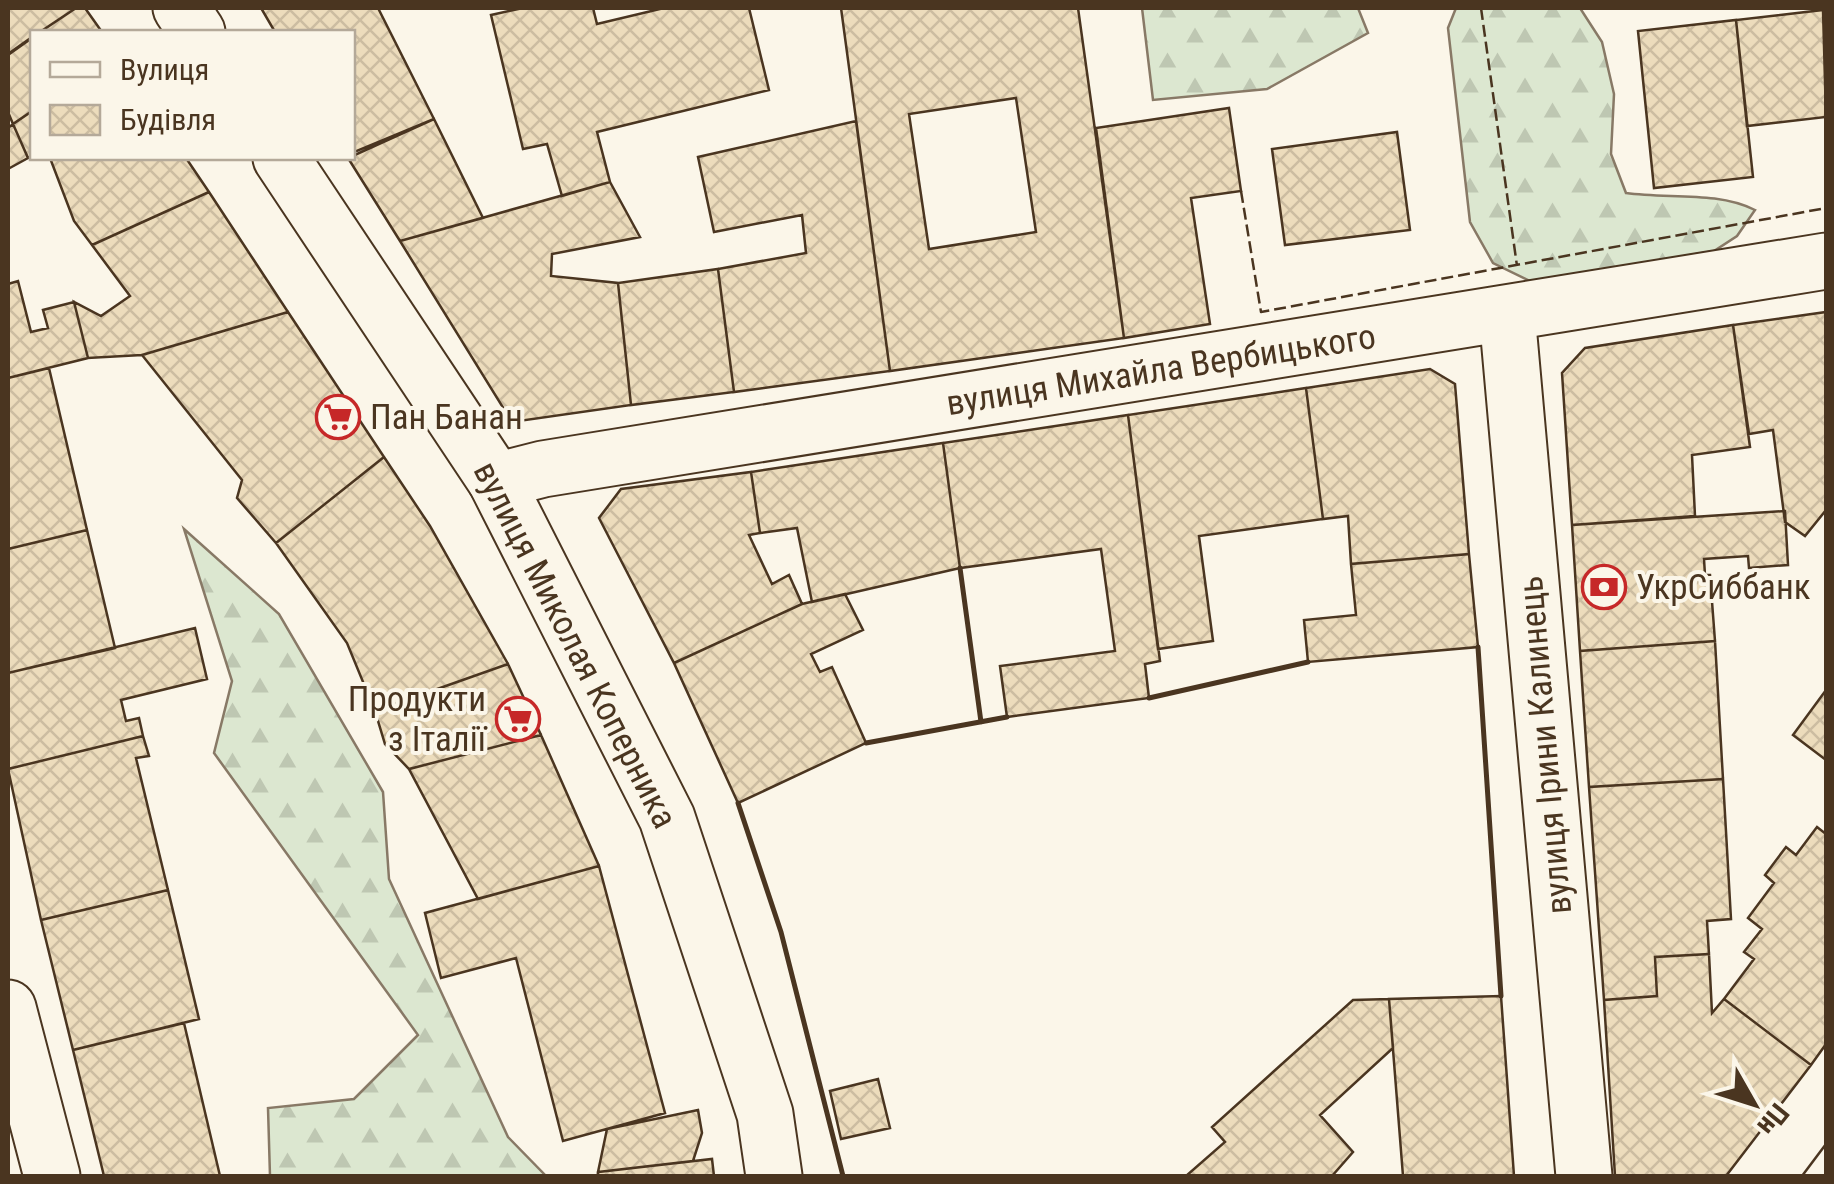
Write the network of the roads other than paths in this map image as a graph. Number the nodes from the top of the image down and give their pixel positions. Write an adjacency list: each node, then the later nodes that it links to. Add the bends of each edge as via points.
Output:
1 (181, 8): 2 (street)
2 (197, 30)
3 (282, 160): 6 (street, вулиця Миколая Коперника)
4 (1826, 261): 5 (street, вулиця Михайла Вербицького)
5 (1508, 314): 6 (street, вулиця Михайла Вербицького); 10 (street, вулиця Ірини Калинець)
6 (496, 481): 9 (street, вулиця Миколая Коперника, via 667,818 764,1114)
7 (8, 1008): 8 (street)
8 (52, 1176)
9 (774, 1176)
10 (1584, 1176)

